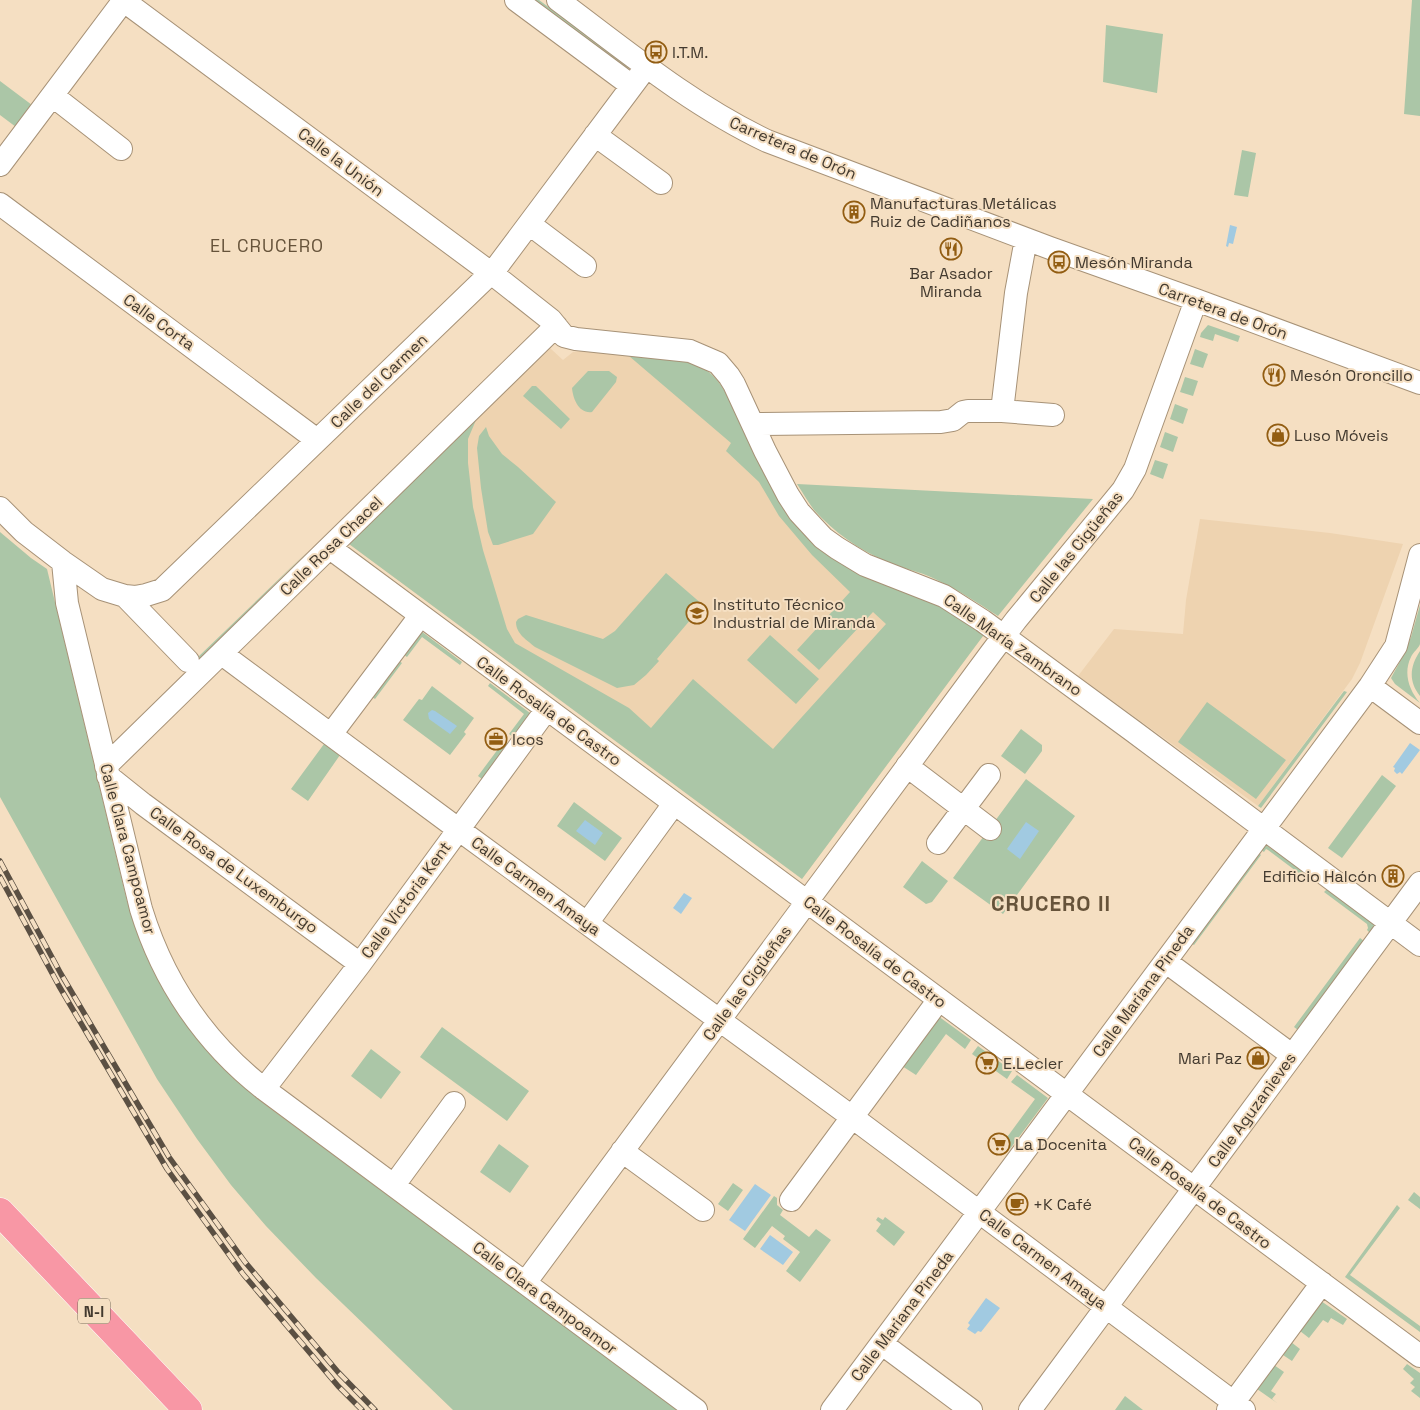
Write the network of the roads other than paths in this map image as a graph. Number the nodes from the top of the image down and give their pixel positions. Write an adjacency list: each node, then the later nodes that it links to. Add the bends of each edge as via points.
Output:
1 (124, 0): 6 (street); 15 (street, Calle la Unión)
2 (516, 0): 5 (street)
3 (558, 0): 4 (street, Carretera de Orón)
4 (647, 66): 5 (street, Calle del Carmen); 13 (street, Carretera de Orón, via 707,109 745,131)
5 (632, 86): 7 (street, Calle del Carmen)
6 (53, 96): 8 (street); 9 (street)
7 (595, 135): 10 (street); 15 (street, Calle del Carmen)
8 (121, 149)
9 (2, 157)
10 (660, 183)
11 (0, 204): 22 (street, Calle Corta)
12 (536, 229): 14 (street)
13 (1026, 239): 16 (street, Carretera de Orón); 19 (street)
14 (585, 266)
15 (491, 274): 17 (street, Calle la Unión); 22 (street, Calle del Carmen)
16 (1196, 300): 18 (street, Carretera de Orón); 29 (street, Calle las Cigüeñas, via 1130,479)
17 (556, 326): 21 (street, Calle María Zambrano, via 564,336 576,340 690,350 707,357 718,363 729,376); 24 (street, Calle Rosa Chacel)
18 (1420, 383)
19 (1002, 410): 20 (street); 21 (street, via 968,411 953,420 941,422)
20 (1053, 415)
21 (753, 424): 29 (street, Calle María Zambrano, via 788,495 823,538 865,565 944,596)
22 (317, 440): 27 (street, Calle del Carmen, via 162,590)
23 (0, 508): 26 (street, via 24,532)
24 (330, 548): 30 (street, Calle Rosa Chacel); 33 (street, Calle Rosalía de Castro)
25 (1420, 555): 32 (street, Calle Mariana Pineda, via 1396,646)
26 (63, 562): 27 (street, via 102,589); 37 (street, Calle Clara Campoamor, via 67,603)
27 (130, 596): 31 (street)
28 (414, 624): 35 (street)
29 (1004, 636): 36 (street, Calle las Cigüeñas); 41 (street, Calle María Zambrano)
30 (222, 654): 37 (street, Calle Rosa Chacel); 42 (street, Calle Carmen Amaya)
31 (188, 661)
32 (1370, 686): 34 (street); 41 (street, Calle Mariana Pineda)
33 (547, 709): 42 (street, Calle Victoria Kent); 46 (street, Calle Rosalía de Castro)
34 (1420, 723)
35 (338, 726)
36 (907, 766): 39 (street); 46 (street, Calle las Cigüeñas)
37 (107, 771): 50 (street, Calle Rosa de Luxemburgo, via 143,804); 55 (street, Calle Clara Campoamor, via 141,910 164,969 207,1034 238,1068)
38 (989, 775): 39 (street)
39 (964, 809): 43 (street); 44 (street)
40 (668, 812): 47 (street)
41 (1263, 828): 48 (street, Calle María Zambrano); 56 (street, Calle Mariana Pineda)
42 (458, 829): 50 (street, Calle Victoria Kent); 53 (street, Calle Carmen Amaya)
43 (990, 829)
44 (938, 843)
45 (1420, 882): 48 (street, Calle Aguzanieves)
46 (807, 901): 53 (street, Calle las Cigüeñas); 56 (street, Calle Rosalía de Castro)
47 (593, 915)
48 (1390, 923): 49 (street, Calle María Zambrano); 61 (street, Calle Aguzanieves)
49 (1420, 945)
50 (360, 964): 55 (street, Calle Victoria Kent)
51 (1173, 967): 54 (street)
52 (932, 1008): 58 (street)
53 (719, 1020): 58 (street, Calle Carmen Amaya); 59 (street, Calle las Cigüeñas)
54 (1285, 1050)
55 (264, 1090): 60 (street, Calle Clara Campoamor)
56 (1067, 1094): 61 (street, Calle Rosalía de Castro); 65 (street, Calle Mariana Pineda)
57 (454, 1103): 60 (street)
58 (857, 1110): 62 (street); 65 (street, Calle Carmen Amaya)
59 (622, 1151): 63 (street); 66 (street, Calle las Cigüeñas)
60 (394, 1185): 66 (street, Calle Clara Campoamor)
61 (1194, 1188): 67 (street, Calle Rosalía de Castro); 68 (street, Calle Aguzanieves)
62 (791, 1200)
63 (703, 1210)
64 (0, 1212): 72 (highway, N-I)
65 (979, 1212): 68 (street, Calle Carmen Amaya); 74 (street, Calle Mariana Pineda)
66 (525, 1283): 73 (street, Calle Clara Campoamor)
67 (1322, 1283): 70 (street, Calle Rosalía de Castro); 71 (street)
68 (1107, 1307): 71 (street, Calle Carmen Amaya); 76 (street, Calle Aguzanieves)
69 (889, 1349): 75 (street)
70 (1420, 1356)
71 (1235, 1407)
72 (188, 1410)
73 (696, 1410)
74 (832, 1410)
75 (971, 1410)
76 (1030, 1410)

